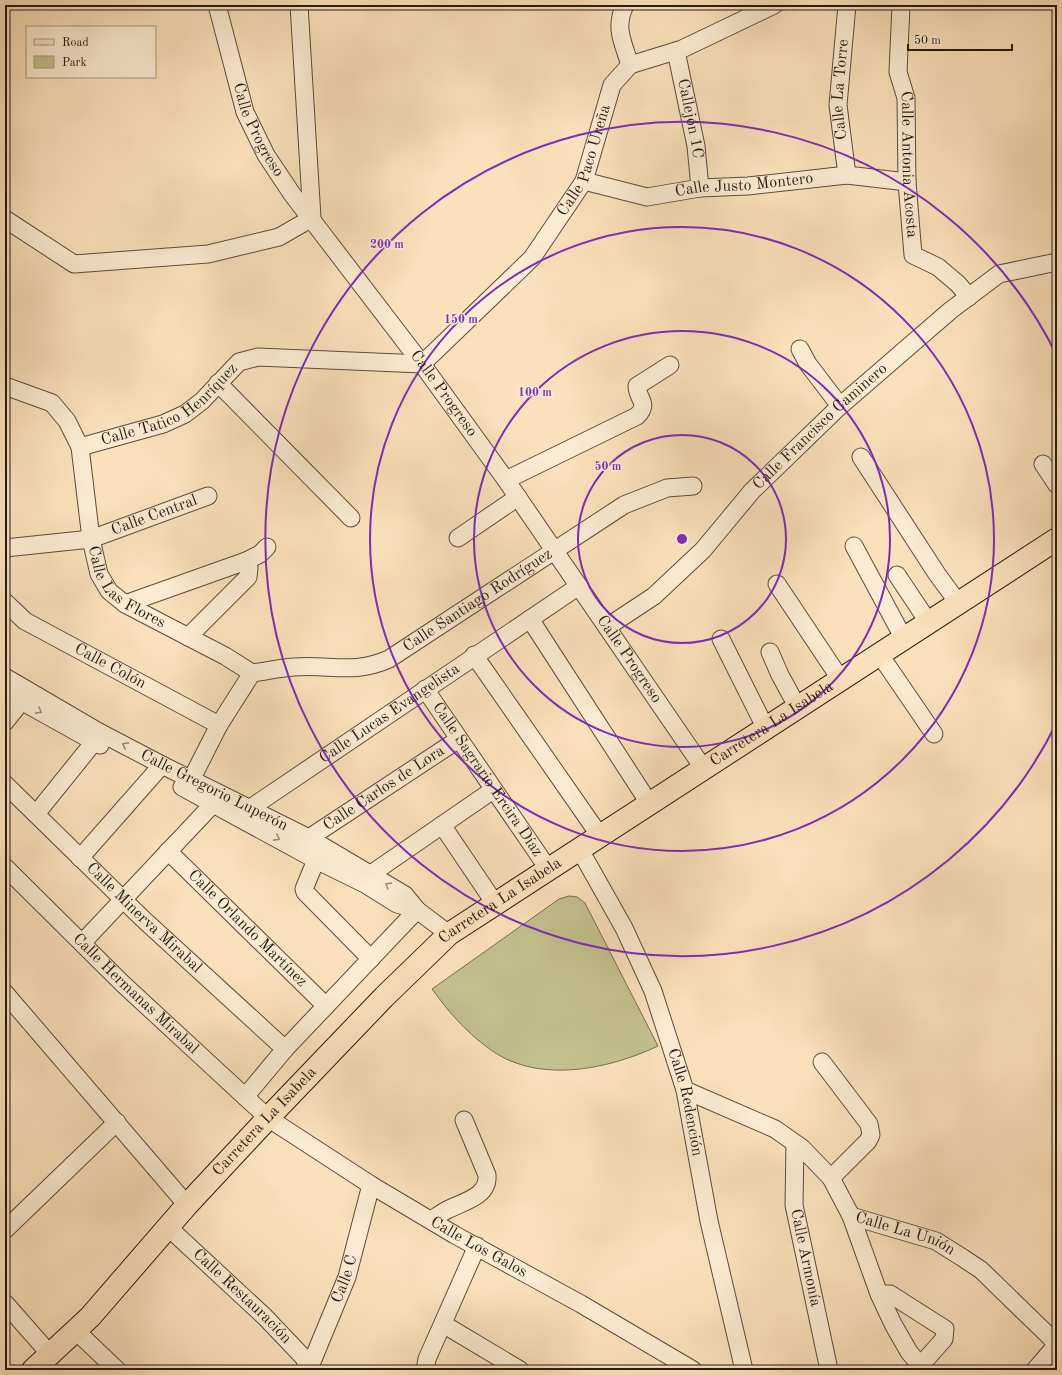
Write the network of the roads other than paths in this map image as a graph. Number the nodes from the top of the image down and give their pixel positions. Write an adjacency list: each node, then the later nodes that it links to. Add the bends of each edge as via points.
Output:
1 (217, 5): 13 (street, Calle Progreso, via 245,112 266,155)
2 (299, 5): 13 (street)
3 (625, 5): 8 (street, via 619,18 619,31)
4 (847, 5): 9 (street, Calle La Torre, via 838,105)
5 (901, 5): 11 (street, Calle Antonia Acosta, via 898,72 906,98)
6 (765, 7): 7 (street)
7 (676, 51): 8 (street); 12 (street, Callejón 1C, via 696,146)
8 (630, 65): 10 (street, Calle Paco Ureña, via 612,85)
9 (847, 175): 11 (street, Calle Justo Montero); 12 (street, Calle Justo Montero, via 748,186)
10 (584, 182): 12 (street, Calle Justo Montero, via 647,197); 18 (street, Calle Paco Ureña, via 532,258)
11 (907, 182): 16 (street, Calle Antonia Acosta, via 913,255 938,267)
12 (700, 188)
13 (312, 218): 14 (street, via 279,237 208,254 74,264); 18 (street, Calle Progreso)
14 (5, 219)
15 (1057, 262): 16 (street, Calle Francisco Caminero, via 1000,274)
16 (969, 297): 22 (street, Calle Francisco Caminero)
17 (800, 349): 22 (street, via 808,364)
18 (422, 364): 20 (street, Calle Tatico Henríquez, via 258,357 239,362); 26 (street, Calle Progreso)
19 (670, 365): 26 (street, via 636,386 643,402 642,411 637,416)
20 (218, 383): 23 (street, Calle Tatico Henríquez, via 202,401 185,414 168,422); 31 (street)
21 (5, 386): 23 (street, Calle Las Flores, via 52,403 67,421)
22 (840, 406): 48 (street, Calle Francisco Caminero, via 752,491 703,550 654,596)
23 (80, 447): 33 (street, Calle Las Flores)
24 (861, 457): 45 (street)
25 (1043, 464): 27 (street)
26 (506, 480): 30 (street, Calle Progreso)
27 (1057, 485)
28 (693, 486): 38 (street, Calle Santiago Rodríguez, via 667,488 624,505)
29 (208, 496): 33 (street, Calle Central)
30 (518, 497): 32 (street); 38 (street, Calle Progreso)
31 (351, 518)
32 (458, 538)
33 (91, 539): 37 (street, Calle Central); 44 (street, Calle Las Flores, via 99,574 109,591)
34 (1057, 539): 45 (main road, Carretera La Isabela)
35 (854, 546): 51 (street)
36 (267, 547): 39 (street)
37 (5, 548)
38 (555, 551): 42 (street, Calle Progreso); 55 (street, Calle Santiago Rodríguez, via 389,659 372,666 295,666)
39 (246, 561): 44 (street); 49 (street, via 249,568 248,577)
40 (897, 575): 47 (street)
41 (777, 584): 57 (street)
42 (579, 586): 46 (street, Calle Lucas Evangelista); 48 (street, Calle Progreso)
43 (5, 602): 63 (street, Calle Colón, via 25,621)
44 (125, 604): 49 (street, Calle Las Flores)
45 (959, 604): 47 (main road, Carretera La Isabela)
46 (530, 619): 53 (street, Calle Lucas Evangelista); 73 (street)
47 (929, 624): 51 (main road, Carretera La Isabela)
48 (607, 627): 69 (street, Calle Progreso)
49 (188, 637): 55 (street, Calle Las Flores)
50 (721, 639): 64 (street)
51 (904, 639): 54 (main road, Carretera La Isabela)
52 (770, 652): 61 (street)
53 (474, 655): 58 (street, Calle Lucas Evangelista); 78 (street)
54 (880, 655): 57 (main road, Carretera La Isabela); 65 (street)
55 (252, 673): 63 (street)
56 (5, 678): 66 (street, Calle Gregorio Luperón)
57 (841, 680): 61 (main road, Carretera La Isabela)
58 (425, 689): 67 (street, Calle Sagrario Ercira Díaz); 75 (street, Calle Lucas Evangelista)
59 (5, 692): 60 (street, Calle Gregorio Luperón)
60 (21, 702): 62 (street); 66 (street, Calle Gregorio Luperón, one-way to 66)
61 (798, 708): 64 (main road, Carretera La Isabela)
62 (5, 722)
63 (219, 726): 71 (street)
64 (766, 729): 69 (main road, Carretera La Isabela)
65 (934, 734)
66 (97, 737): 68 (street, Calle Gregorio Luperón); 76 (street)
67 (459, 739): 72 (street, Calle Sagrario Ercira Díaz); 79 (street, Calle Carlos de Lora)
68 (158, 769): 71 (street, Calle Gregorio Luperón); 82 (street)
69 (704, 769): 73 (main road, Carretera La Isabela)
70 (5, 784): 76 (street, Calle Minerva Mirabal)
71 (189, 784): 74 (street, Calle Gregorio Luperón); 75 (street, Calle Gregorio Luperón)
72 (493, 790): 77 (street); 85 (street, Calle Sagrario Ercira Díaz)
73 (649, 803): 78 (main road, Carretera La Isabela)
74 (213, 804): 81 (street); 83 (street, Calle Gregorio Luperón, one-way to 83)
75 (249, 809): 79 (street, Calle Gregorio Luperón)
76 (36, 814): 82 (street, Calle Minerva Mirabal)
77 (442, 825): 86 (street); 88 (street)
78 (600, 836): 80 (main road, Carretera La Isabela)
79 (309, 838): 86 (street, Calle Gregorio Luperón)
80 (580, 850): 85 (main road, Carretera La Isabela); 97 (street, Calle Redención, via 624,928 653,992)
81 (168, 851): 87 (street); 94 (street, Calle Orlando Martínez)
82 (80, 858): 87 (street, Calle Minerva Mirabal)
83 (316, 860): 89 (street, Calle Gregorio Luperón, via 365,884 397,904); 92 (street, via 304,892)
84 (5, 867): 91 (street, Calle Hermanas Mirabal)
85 (549, 870): 88 (main road, Carretera La Isabela)
86 (371, 874): 89 (street, Calle Gregorio Luperón, one-way to 86, via 405,895)
87 (123, 899): 91 (street); 95 (street, Calle Minerva Mirabal)
88 (496, 905): 90 (main road, Carretera La Isabela)
89 (417, 910): 90 (street, Calle Gregorio Luperón); 92 (street)
90 (449, 934): 99 (main road, Carretera La Isabela, via 384,997)
91 (82, 943): 98 (street, Calle Hermanas Mirabal)
92 (371, 959): 94 (street)
93 (5, 993): 101 (street)
94 (326, 1006): 95 (street)
95 (285, 1049): 98 (street)
96 (822, 1062): 103 (street, via 871,1130 868,1141)
97 (685, 1090): 102 (street, Calle La Unión, via 775,1129); 123 (street, Calle Redención, via 709,1221)
98 (245, 1097): 99 (street, Calle Hermanas Mirabal)
99 (268, 1118): 104 (street, Calle Los Galos); 105 (main road, Carretera La Isabela)
100 (464, 1120): 107 (street, via 488,1183 484,1190 469,1201)
101 (117, 1122): 105 (street); 109 (street)
102 (795, 1144): 103 (street, Calle La Unión); 124 (street, Calle Armonía, via 794,1205)
103 (831, 1178): 106 (street, Calle La Unión)
104 (371, 1185): 107 (street, Calle Los Galos); 119 (street, Calle C, via 347,1277)
105 (187, 1206): 108 (main road, Carretera La Isabela)
106 (851, 1216): 111 (street); 125 (street, Calle La Unión, via 936,1241 981,1270 1055,1343)
107 (431, 1220): 110 (street, Calle Los Galos)
108 (169, 1228): 114 (main road, Carretera La Isabela, via 90,1317); 119 (street, Calle Restauración, via 265,1317 304,1358)
109 (5, 1230)
110 (476, 1246): 113 (street); 122 (street, Calle Los Galos)
111 (879, 1294): 116 (street, via 909,1352); 116 (street, via 890,1294 945,1329 944,1339)
112 (5, 1303): 115 (street)
113 (443, 1324): 120 (street, via 427,1359); 121 (street)
114 (75, 1330): 115 (main road, Carretera La Isabela); 118 (street)
115 (49, 1353): 117 (main road, Carretera La Isabela)
116 (922, 1368)
117 (33, 1370)
118 (117, 1370)
119 (309, 1370)
120 (425, 1370)
121 (520, 1370)
122 (693, 1370)
123 (744, 1370)
124 (829, 1370)
125 (1035, 1370)

